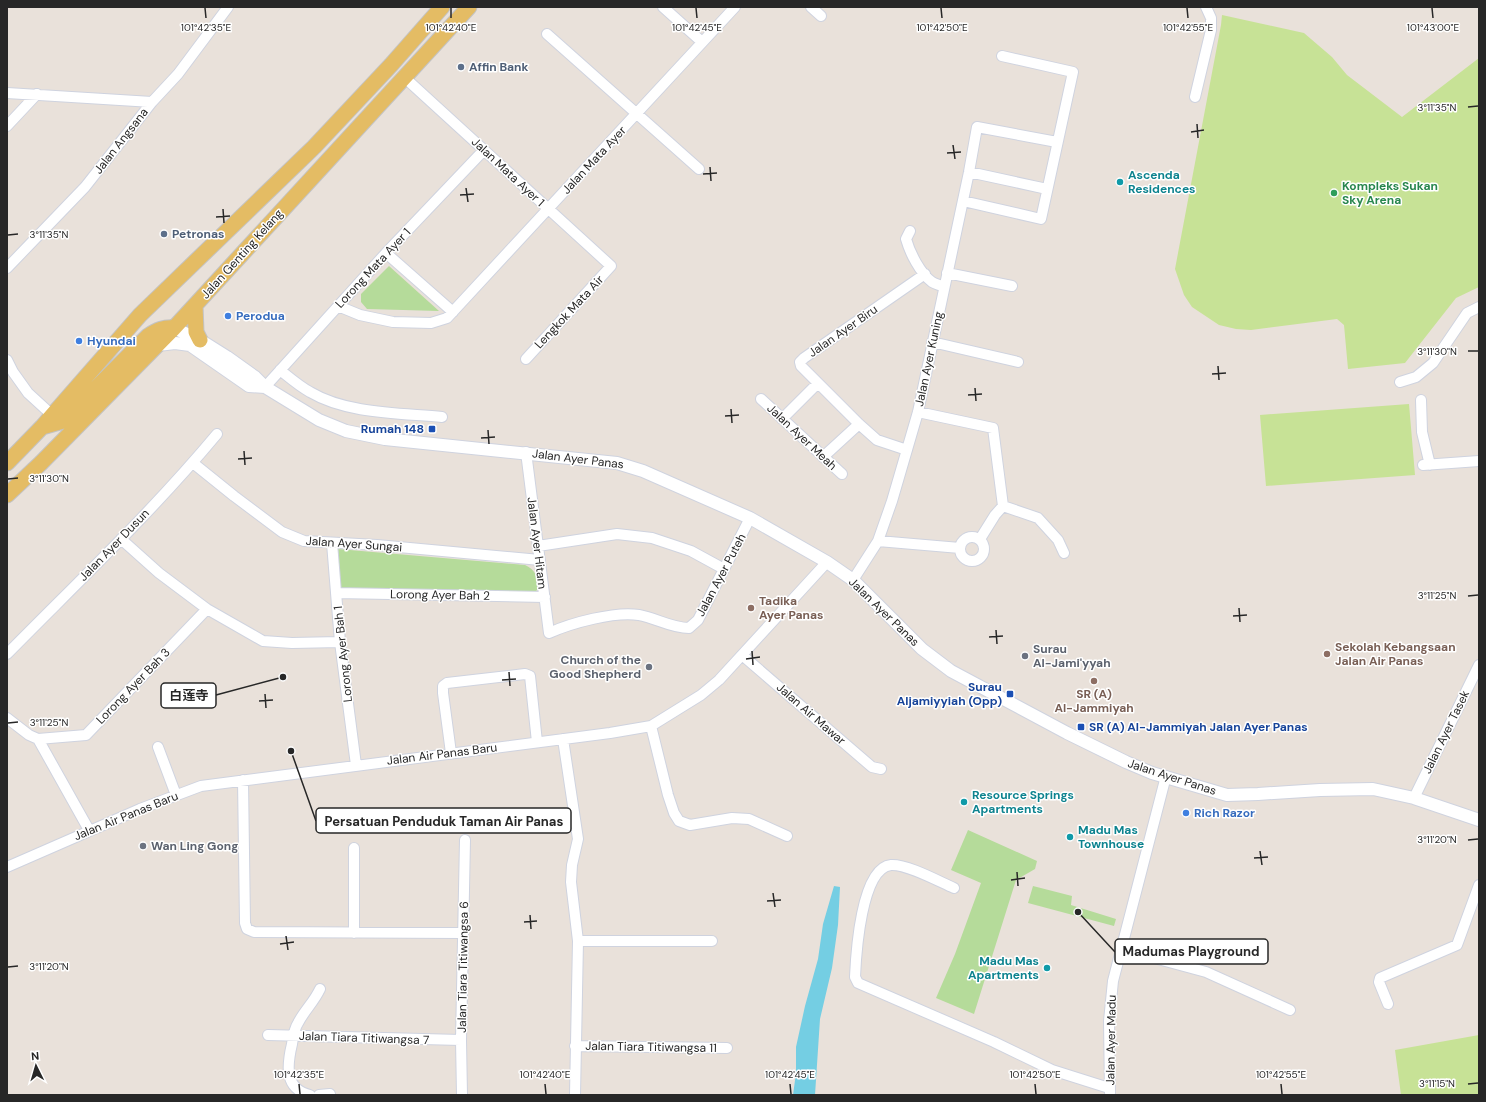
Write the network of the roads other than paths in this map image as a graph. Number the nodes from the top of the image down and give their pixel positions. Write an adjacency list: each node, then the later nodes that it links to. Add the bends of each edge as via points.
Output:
1 (216, 7): 2 (street)
2 (227, 7): 17 (street, Jalan Angsana, via 178,74)
3 (442, 7): 53 (main road, Jalan Genting Kelang, via 314,147 147,308)
4 (469, 7): 13 (main road, Jalan Genting Kelang)
5 (663, 7): 11 (street)
6 (735, 7): 11 (street, Jalan Mata Ayer)
7 (811, 7): 9 (street)
8 (1206, 7): 16 (street, via 1211,18 1211,30)
9 (821, 16)
10 (547, 34): 18 (street)
11 (702, 42): 18 (street, Jalan Mata Ayer)
12 (1002, 56): 20 (street, via 1073,72)
13 (404, 77): 21 (street, Jalan Mata Ayer 1); 35 (main road, Jalan Genting Kelang)
14 (7, 93): 15 (street)
15 (37, 94): 17 (street); 19 (street)
16 (1195, 97)
17 (152, 102): 30 (street, Jalan Angsana, via 85,186)
18 (636, 113): 22 (street); 26 (street, Jalan Mata Ayer)
19 (7, 126)
20 (1057, 142): 23 (street, Jalan Ayer Kuning, via 977,128); 24 (street)
21 (484, 150): 26 (street, Jalan Mata Ayer 1); 28 (street, Lorong Mata Ayer 1)
22 (699, 169)
23 (969, 172): 24 (street); 25 (street, Jalan Ayer Kuning)
24 (1047, 189): 25 (street, via 1041,219)
25 (963, 201): 31 (street, Jalan Ayer Kuning)
26 (548, 209): 29 (street, Jalan Mata Ayer 1); 38 (street, Jalan Mata Ayer)
27 (910, 231): 32 (street, via 906,239 908,246)
28 (386, 253): 36 (street, Lorong Mata Ayer 1); 38 (street)
29 (611, 266): 43 (street, Lengkok Mata Air)
30 (7, 268)
31 (947, 273): 33 (street); 34 (street, Jalan Ayer Kuning)
32 (925, 274): 34 (street, via 933,283); 48 (street, Jalan Ayer Biru, via 800,362)
33 (1012, 286)
34 (944, 287): 41 (street, Jalan Ayer Kuning)
35 (196, 305): 39 (main road, Jalan Genting Kelang); 40 (main road, via 196,332)
36 (338, 306): 38 (street, Jalan Mata Ayer, via 360,315 393,322 431,323 447,318); 46 (street, Lorong Mata Ayer 1)
37 (1479, 307): 47 (street, via 1467,313 1433,363 1416,377)
38 (453, 312)
39 (174, 328): 40 (street, Jalan Ayer Panas); 42 (main road, Jalan Genting Kelang); 57 (main road, via 164,328 148,336 63,421)
40 (200, 340): 49 (street, Jalan Ayer Panas, via 255,377)
41 (932, 342): 45 (street); 52 (street, Jalan Ayer Kuning)
42 (158, 345): 49 (street, Jalan Ayer Panas, via 190,345 249,386); 66 (main road, Jalan Genting Kelang)
43 (526, 359)
44 (7, 360): 53 (street, via 28,393)
45 (1018, 362)
46 (280, 370): 49 (street, Lorong Mata Ayer 1); 54 (street, via 310,392 341,405 392,413)
47 (1400, 382)
48 (818, 383): 55 (street); 56 (street, Jalan Ayer Biru)
49 (264, 387): 60 (street, Jalan Ayer Panas, via 319,420 346,431 385,438)
50 (762, 399): 55 (street, Jalan Ayer Meah)
51 (1421, 400): 62 (street, via 1427,465)
52 (918, 412): 59 (street, Jalan Ayer Kuning); 67 (street, via 993,428)
53 (52, 415): 57 (main road, Jalan Genting Kelang)
54 (442, 416)
55 (782, 418): 61 (street, Jalan Ayer Meah)
56 (858, 424): 59 (street, Jalan Ayer Biru, via 877,440); 61 (street)
57 (42, 426): 63 (main road, Jalan Genting Kelang)
58 (217, 434): 64 (street, Jalan Ayer Dusun)
59 (907, 450): 71 (street, Jalan Ayer Kuning)
60 (526, 452): 68 (street, Jalan Ayer Panas, via 630,466); 73 (street, Jalan Ayer Hitam)
61 (823, 457): 65 (street, Jalan Ayer Meah)
62 (1479, 461)
63 (7, 463)
64 (193, 463): 69 (street, Jalan Ayer Dusun); 72 (street, Jalan Ayer Sungai, via 282,532 304,541)
65 (842, 474)
66 (7, 495)
67 (1003, 506): 70 (street); 75 (street, via 1038,518 1058,540)
68 (750, 518): 77 (street, Jalan Ayer Panas); 78 (street, Jalan Ayer Puteh)
69 (121, 539): 82 (street, via 159,573); 85 (street, Jalan Ayer Dusun)
70 (980, 539): 74 (street, via 966,538); 74 (street, via 984,550 977,559 966,558)
71 (878, 541): 74 (street); 79 (street, Jalan Ayer Kuning)
72 (332, 543): 76 (street, Jalan Ayer Sungai); 80 (street, Lorong Ayer Bah 1)
73 (538, 546): 76 (street, Jalan Ayer Hitam); 78 (street, via 617,534 652,538 691,551)
74 (960, 548)
75 (1064, 553)
76 (540, 560): 81 (street, Jalan Ayer Hitam)
77 (827, 562): 79 (street, Jalan Ayer Panas); 86 (street, Jalan Air Panas Baru)
78 (724, 569): 83 (street, Jalan Ayer Puteh, via 698,620 689,628 678,628 639,615 622,614 564,627)
79 (852, 580): 97 (street, Jalan Ayer Panas, via 922,649 951,672 1119,759)
80 (336, 593): 81 (street, Lorong Ayer Bah 2); 84 (street, Lorong Ayer Bah 1)
81 (544, 597): 83 (street, Jalan Ayer Hitam)
82 (206, 609): 84 (street, via 263,641); 90 (street, Lorong Ayer Bah 3, via 86,735)
83 (549, 633)
84 (340, 642): 95 (street, Lorong Ayer Bah 1)
85 (7, 654)
86 (742, 656): 89 (street, Jalan Air Panas Baru, via 701,695); 96 (street, Jalan Air Mawar, via 872,768)
87 (1479, 665): 100 (street, Jalan Ayer Tasek)
88 (7, 718): 90 (street)
89 (651, 726): 91 (street, Jalan Air Panas Baru); 103 (street, via 668,795 679,821 690,824 732,818 749,819)
90 (38, 739): 102 (street)
91 (563, 739): 92 (street, Jalan Air Panas Baru); 111 (street, via 578,839 571,882)
92 (537, 742): 94 (street, Jalan Air Panas Baru); 94 (street, via 530,676 525,674 447,683 443,686 443,693)
93 (158, 747): 99 (street)
94 (451, 753): 95 (street, Jalan Air Panas Baru)
95 (356, 765): 98 (street, Jalan Air Panas Baru)
96 (880, 769)
97 (1166, 776): 100 (street, Jalan Ayer Panas, via 1227,795 1373,789); 113 (street, Jalan Ayer Madu)
98 (242, 780): 99 (street, Jalan Air Panas Baru, via 201,786); 109 (street, via 247,929 254,932)
99 (176, 795): 102 (street, Jalan Air Panas Baru)
100 (1414, 798): 101 (street, Jalan Ayer Panas)
101 (1479, 820)
102 (89, 830): 106 (street, Jalan Air Panas Baru)
103 (787, 836)
104 (465, 840): 110 (street, Jalan Tiara Titiwangsa 6)
105 (354, 848): 109 (street)
106 (7, 867)
107 (1479, 885): 115 (street, via 1457,945 1380,978 1379,982)
108 (954, 888): 122 (street, via 904,866 889,865 878,871 867,895 858,933 855,977 858,983 1052,1070)
109 (354, 933): 110 (street)
110 (463, 933): 119 (street, Jalan Tiara Titiwangsa 6)
111 (578, 940): 112 (street); 120 (street)
112 (712, 941)
113 (1121, 949): 116 (street, via 1206,972); 122 (street, Jalan Ayer Madu, via 1113,981 1109,1021)
114 (320, 989): 118 (street, via 297,1024)
115 (1388, 1004)
116 (1290, 1010)
117 (268, 1035): 118 (street, Jalan Tiara Titiwangsa 7)
118 (294, 1036): 119 (street, Jalan Tiara Titiwangsa 7); 124 (street, via 288,1060 288,1073 294,1087)
119 (461, 1040): 126 (street, Jalan Tiara Titiwangsa 6)
120 (575, 1046): 121 (street, Jalan Tiara Titiwangsa 11); 127 (street)
121 (726, 1048)
122 (1110, 1092)
123 (330, 1094): 125 (street)
124 (310, 1095)
125 (319, 1095)
126 (462, 1095)
127 (575, 1095)

